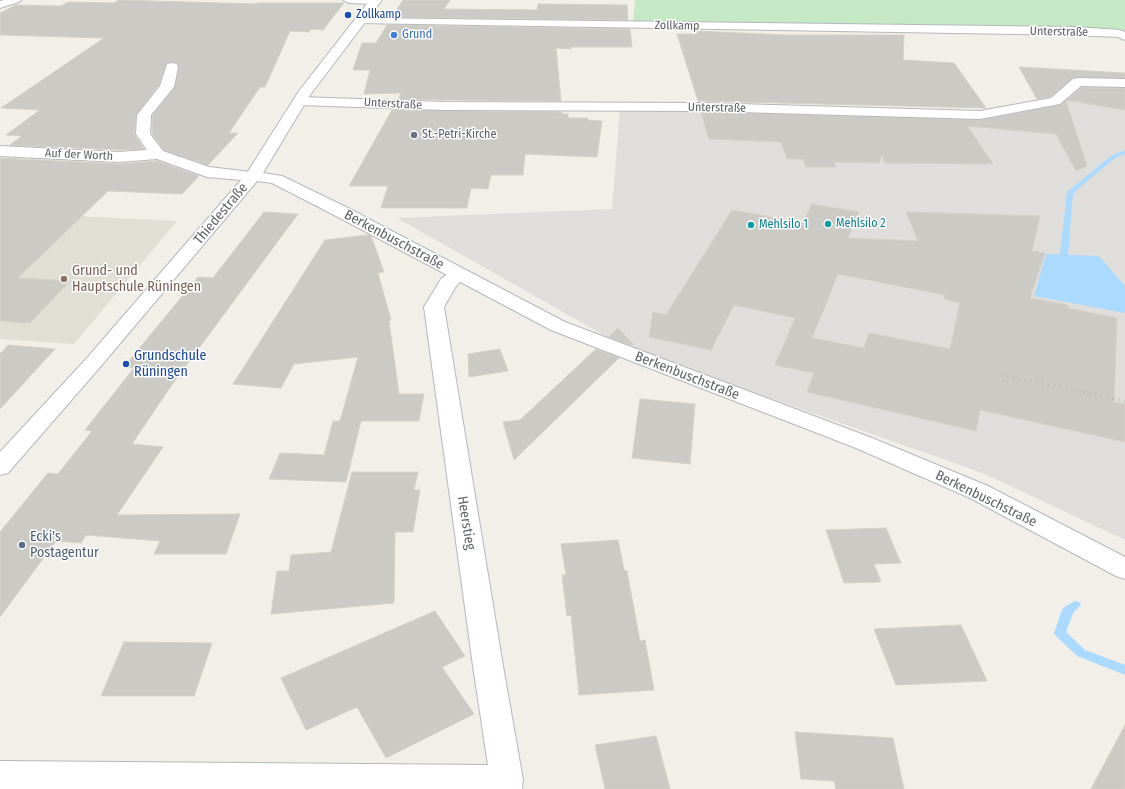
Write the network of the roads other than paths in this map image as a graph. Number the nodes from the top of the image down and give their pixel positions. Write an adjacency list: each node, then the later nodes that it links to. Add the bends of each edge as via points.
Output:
1 (15, 0): 4 (street)
2 (349, 0): 3 (street)
3 (375, 0): 5 (street, Thiedestraße)
4 (0, 5)
5 (362, 22): 6 (street, Zollkamp); 10 (street, Thiedestraße, via 349,35)
6 (992, 31): 7 (street, Unterstraße, via 1076,31)
7 (1125, 36)
8 (172, 67): 12 (street, via 167,87 144,115 143,134)
9 (1125, 83): 10 (street, Unterstraße, via 1078,82 1055,101 980,115 703,107 444,106)
10 (300, 101): 13 (street, Thiedestraße)
11 (0, 151): 12 (street, Auf der Worth, via 119,157)
12 (158, 154): 13 (street, Auf der Worth, via 207,172)
13 (253, 176): 14 (street, Berkenbuschstraße, via 276,180); 15 (street, Thiedestraße)
14 (459, 274): 16 (street, Berkenbuschstraße, via 558,326 864,443 979,492); 18 (street, Heerstieg, via 448,283 434,306)
15 (0, 468)
16 (1125, 569)
17 (0, 776): 18 (street, Heerstieg)
18 (507, 785)

